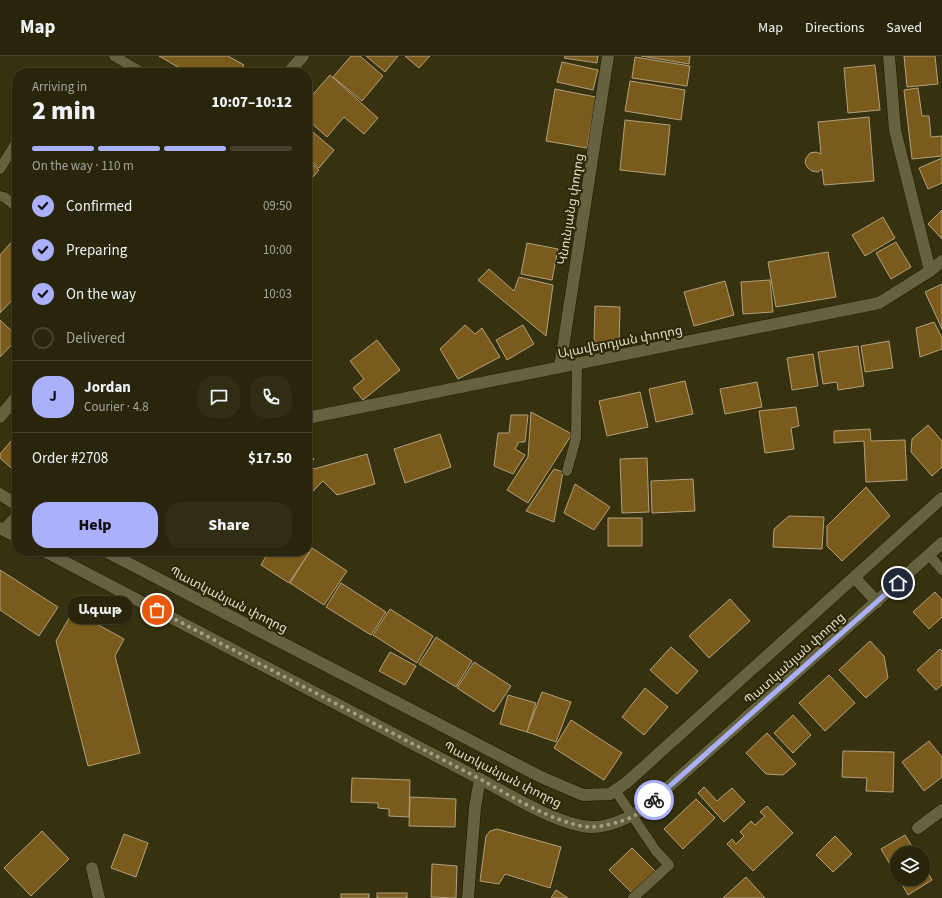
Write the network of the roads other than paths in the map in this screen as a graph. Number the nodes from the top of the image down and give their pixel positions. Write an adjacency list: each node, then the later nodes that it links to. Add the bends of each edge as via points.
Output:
1 (114, 56): 5 (lane)
2 (302, 56): 6 (main road)
3 (608, 56): 14 (main road, Կնունյանց փողոց)
4 (889, 56): 12 (main road, via 895,130)
5 (134, 68)
6 (292, 68)
7 (12, 149): 8 (lane)
8 (0, 169)
9 (0, 196): 10 (lane)
10 (12, 203)
11 (942, 261): 12 (main road, Ալավերդյան փողոց)
12 (930, 271): 13 (main road, Ալավերդյան փողոց, via 879,303)
13 (577, 364): 14 (main road, Ալավերդյան փողոց); 18 (lane, via 576,438)
14 (560, 367): 17 (main road, Ալավերդյան փողոց)
15 (12, 402): 16 (main road)
16 (0, 417)
17 (312, 417)
18 (567, 471)
19 (0, 494): 21 (main road)
20 (942, 498): 30 (main road, Պատկանյան փողոց)
21 (12, 501)
22 (12, 520): 23 (main road)
23 (2, 529): 24 (main road)
24 (12, 534)
25 (942, 543): 26 (main road, Պատկանյան փողոց)
26 (929, 555): 29 (lane); 31 (main road, Պատկանյան փողոց)
27 (54, 556): 32 (main road, Պատկանյան փողոց)
28 (115, 556): 33 (main road, Պատկանյան փողոց, via 540,777 583,795 610,794)
29 (942, 570)
30 (855, 578): 31 (main road); 33 (main road, Պատկանյան փողոց, via 626,783)
31 (877, 602): 35 (main road, Պատկանյան փողոց, via 668,789)
32 (480, 779): 35 (main road, Պատկանյան փողոց, via 521,802 574,825 592,827); 39 (main road, via 474,807)
33 (615, 790): 35 (lane)
34 (942, 810): 36 (main road)
35 (633, 816): 40 (lane, via 656,851 669,864)
36 (918, 828)
37 (92, 868): 38 (main road)
38 (99, 898)
39 (468, 898)
40 (633, 898)

